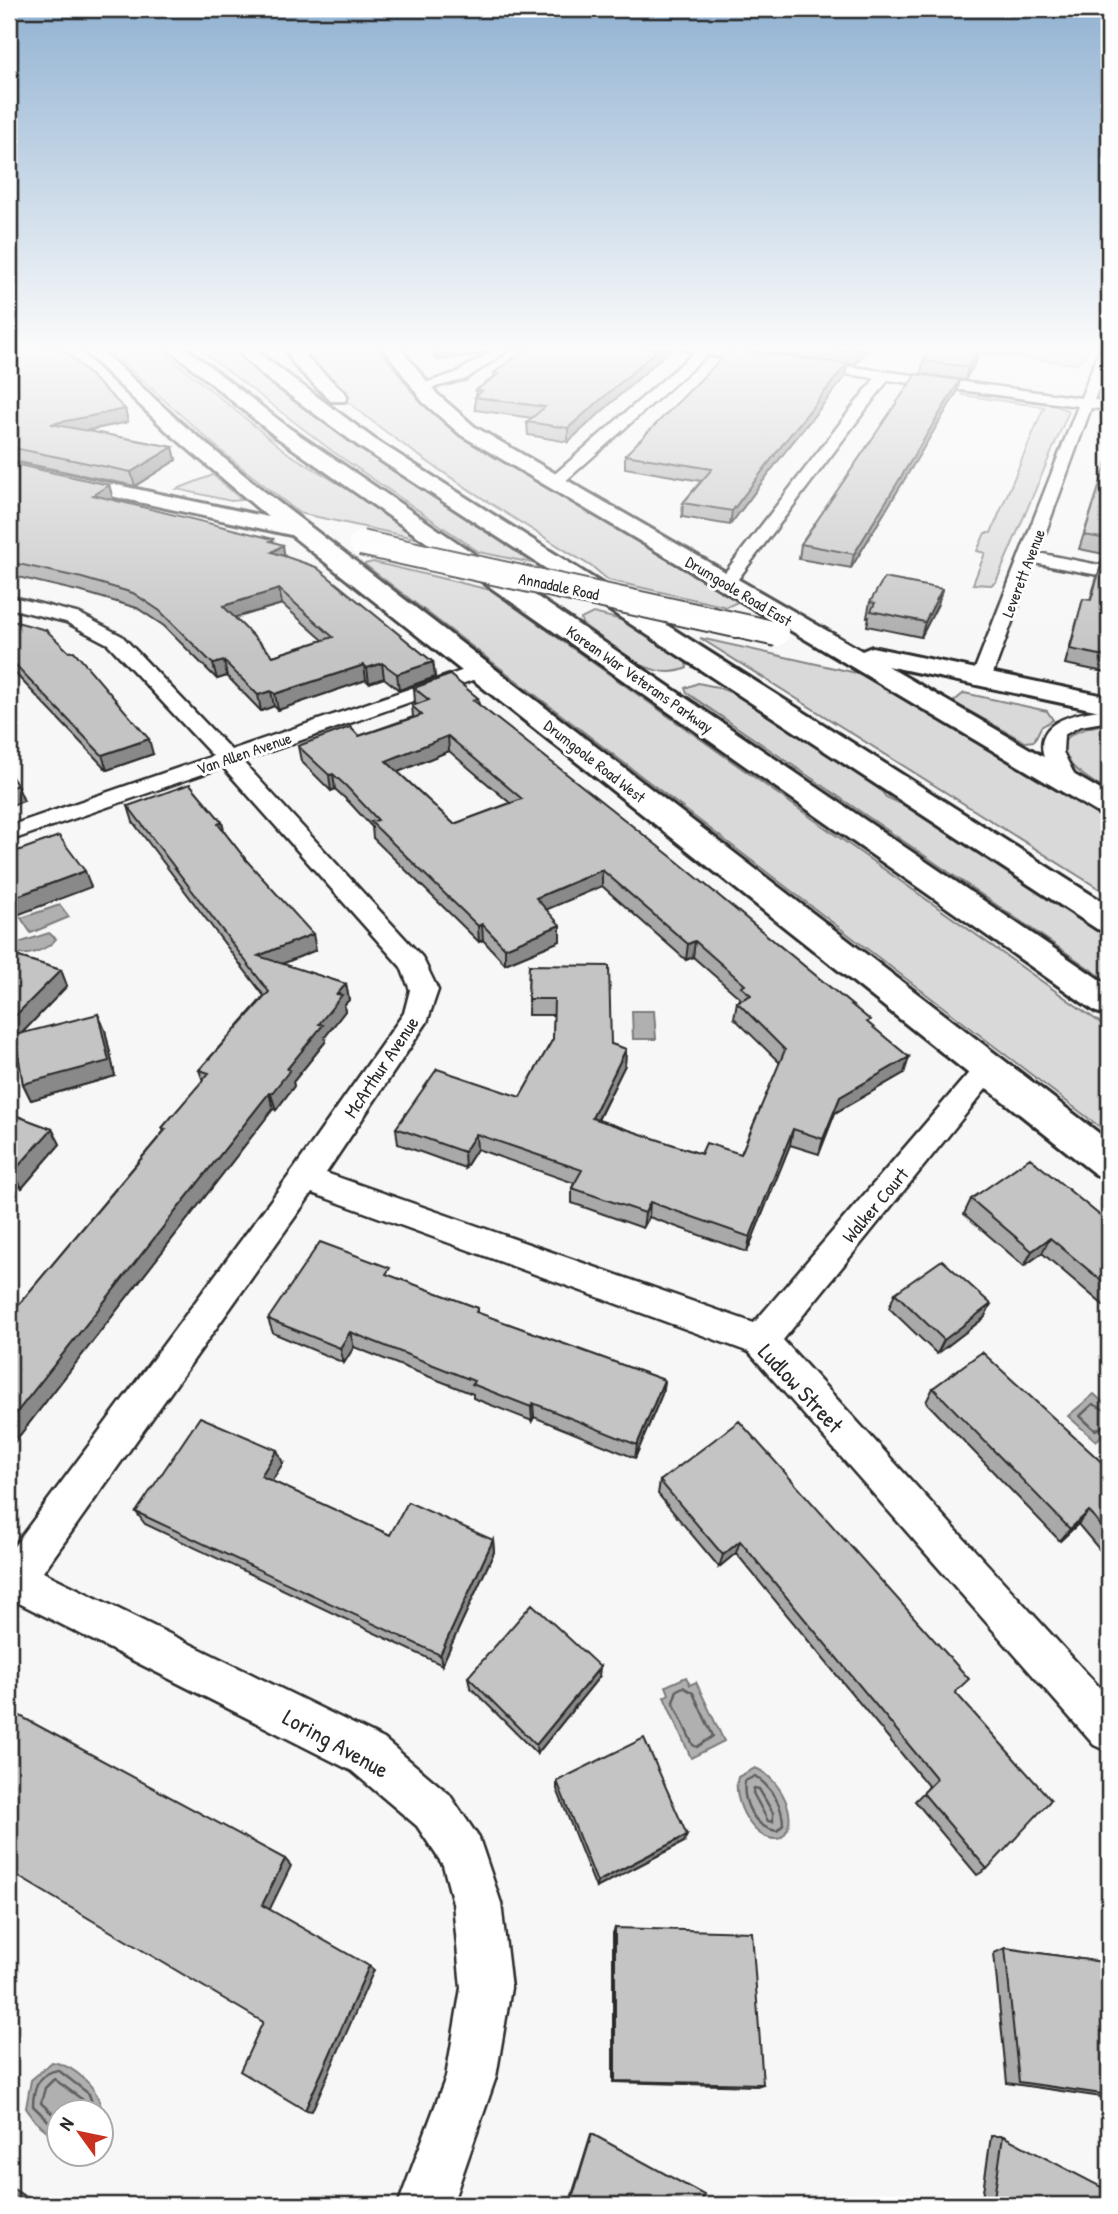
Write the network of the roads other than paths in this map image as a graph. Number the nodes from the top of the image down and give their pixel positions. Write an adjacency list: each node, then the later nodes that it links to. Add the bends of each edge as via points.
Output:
1 (190, 451): 13 (main road, Drumgoole Road West)
2 (310, 451): 29 (main road, Korean War Veterans Parkway)
3 (380, 451): 14 (main road)
4 (405, 451): 14 (main road)
5 (503, 451): 11 (main road, Drumgoole Road East)
6 (590, 451): 11 (street)
7 (826, 451): 17 (street)
8 (1067, 451): 15 (street, Leverett Avenue)
9 (9, 468): 12 (main road, Annadale Road)
10 (175, 482): 12 (main road)
11 (555, 482): 17 (main road, Drumgoole Road East)
12 (134, 495): 13 (main road, Annadale Road)
13 (300, 530): 19 (main road, Annadale Road, bridge); 20 (main road, Drumgoole Road West)
14 (540, 552): 28 (main road)
15 (1029, 557): 16 (street); 21 (street, Leverett Avenue)
16 (1109, 572)
17 (726, 583): 19 (main road, Drumgoole Road East)
18 (9, 602): 24 (street, McArthur Avenue, via 73,618 115,639)
19 (835, 647): 21 (main road, Annadale Road); 25 (main road, Drumgoole Road East)
20 (480, 671): 24 (street, Van Allen Avenue); 30 (main road, Drumgoole Road West)
21 (981, 679): 22 (main road, Annadale Road)
22 (1109, 705)
23 (1109, 715): 25 (street, via 1069,722 1052,737 1050,754)
24 (228, 759): 27 (street, Van Allen Avenue); 32 (street, McArthur Avenue, via 413,963 424,990 417,1015)
25 (1069, 783): 26 (main road, Drumgoole Road East)
26 (1109, 807)
27 (9, 834)
28 (1109, 921)
29 (1109, 1003)
30 (989, 1068): 31 (main road, Drumgoole Road West); 33 (street, Walker Court)
31 (1109, 1163)
32 (305, 1178): 33 (street, Ludlow Street); 34 (street, McArthur Avenue)
33 (761, 1341): 35 (street, Ludlow Street)
34 (11, 1578): 36 (street, Loring Avenue, via 368,1755 433,1810 463,1854 477,1903 486,1988 471,2077)
35 (1109, 1730)
36 (425, 2205)

